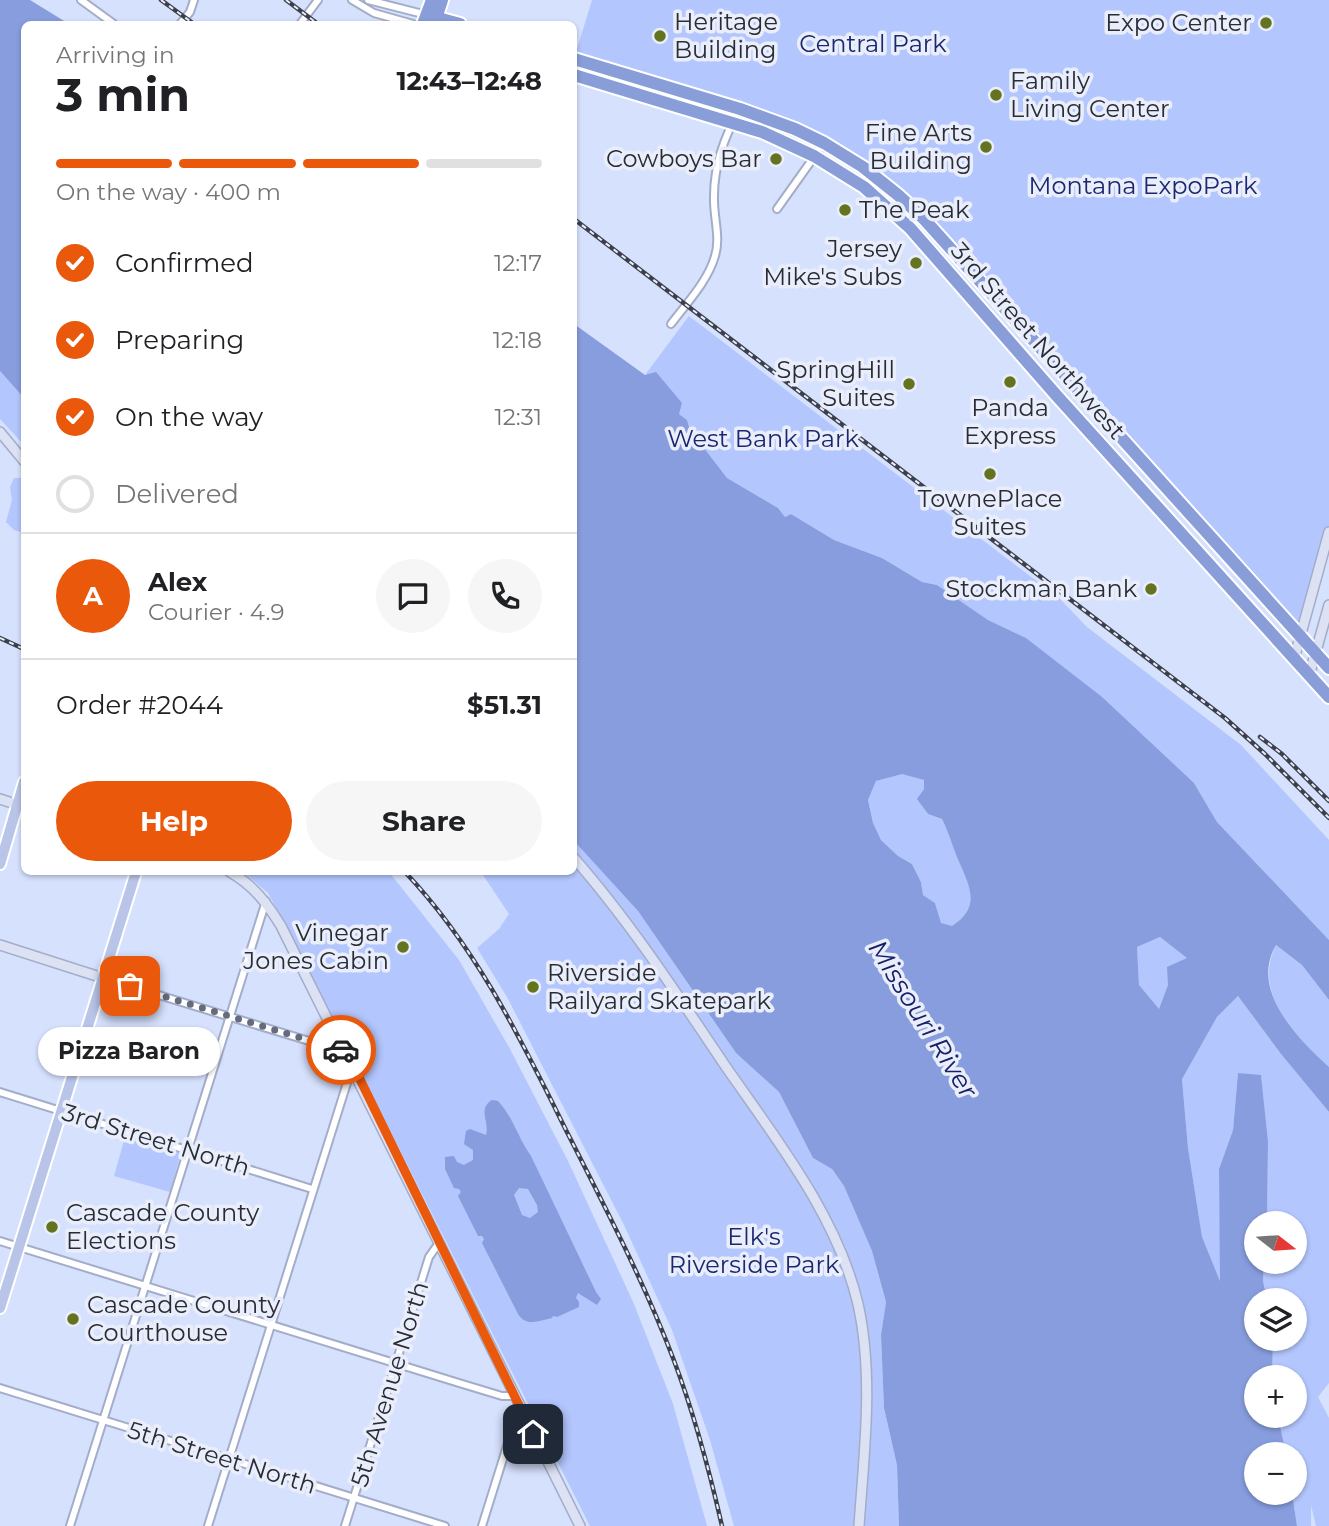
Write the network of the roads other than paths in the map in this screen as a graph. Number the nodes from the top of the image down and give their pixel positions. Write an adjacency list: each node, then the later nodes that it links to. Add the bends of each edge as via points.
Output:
1 (81, 0): 9 (street)
2 (194, 0): 10 (street)
3 (318, 0): 11 (street)
4 (352, 0): 12 (street, via 374,13)
5 (368, 0): 8 (street)
6 (432, 0): 8 (highway)
7 (442, 0): 8 (highway)
8 (430, 20)
9 (110, 21)
10 (182, 21)
11 (302, 21)
12 (402, 21)
13 (577, 60): 15 (highway, 3rd Street Northwest)
14 (577, 76): 16 (highway, 3rd Street Northwest)
15 (740, 109): 16 (street); 17 (highway, 3rd Street Northwest)
16 (732, 123): 18 (highway, 3rd Street Northwest); 20 (street, via 715,183 716,255)
17 (824, 143): 18 (street); 25 (highway, 3rd Street Northwest, via 863,167 923,218)
18 (814, 156): 19 (street); 27 (highway, 3rd Street Northwest, via 864,187 910,228)
19 (777, 209)
20 (671, 324)
21 (0, 432): 22 (main road)
22 (21, 457)
23 (1329, 532): 25 (main road)
24 (1329, 605): 26 (main road)
25 (1300, 635): 26 (highway, 3rd Street Northwest); 27 (main road)
26 (1316, 653): 28 (highway, 3rd Street Northwest); 29 (main road)
27 (1294, 659): 29 (highway, 3rd Street Northwest)
28 (1329, 668)
29 (1309, 676): 30 (highway, 3rd Street Northwest)
30 (1329, 697)
31 (0, 799): 32 (main road)
32 (21, 803)
33 (21, 806): 35 (main road)
34 (577, 862): 67 (main road, via 646,951 762,1120 841,1252 857,1302 866,1358)
35 (0, 864)
36 (135, 875): 40 (main road)
37 (235, 875): 38 (main road)
38 (266, 901): 41 (street); 42 (main road)
39 (0, 945): 40 (main road)
40 (103, 978): 41 (street); 45 (main road)
41 (228, 1016): 42 (street); 46 (street)
42 (345, 1052): 43 (main road)
43 (353, 1065): 47 (street); 49 (main road)
44 (0, 1092): 45 (street, 3rd Street North)
45 (62, 1111): 46 (street, 3rd Street North); 50 (main road)
46 (187, 1149): 47 (street, 3rd Street North); 51 (street)
47 (312, 1189): 53 (street)
48 (0, 1241): 50 (street)
49 (439, 1243): 54 (street, 5th Avenue North, via 429,1257); 56 (main road)
50 (19, 1246): 51 (street); 52 (main road)
51 (145, 1287): 53 (street); 58 (street)
52 (0, 1308)
53 (270, 1325): 54 (street); 59 (street)
54 (397, 1364): 56 (street); 60 (street, 5th Avenue North)
55 (0, 1388): 58 (street, 5th Street North)
56 (514, 1396): 57 (main road)
57 (522, 1411): 65 (street); 66 (main road)
58 (102, 1421): 59 (street, 5th Street North); 61 (street)
59 (229, 1461): 60 (street, 5th Street North); 62 (street)
60 (354, 1498): 63 (street, 5th Avenue North); 64 (street, 5th Street North)
61 (70, 1526)
62 (208, 1526)
63 (345, 1526)
64 (445, 1526)
65 (482, 1526)
66 (580, 1526)
67 (859, 1526)

